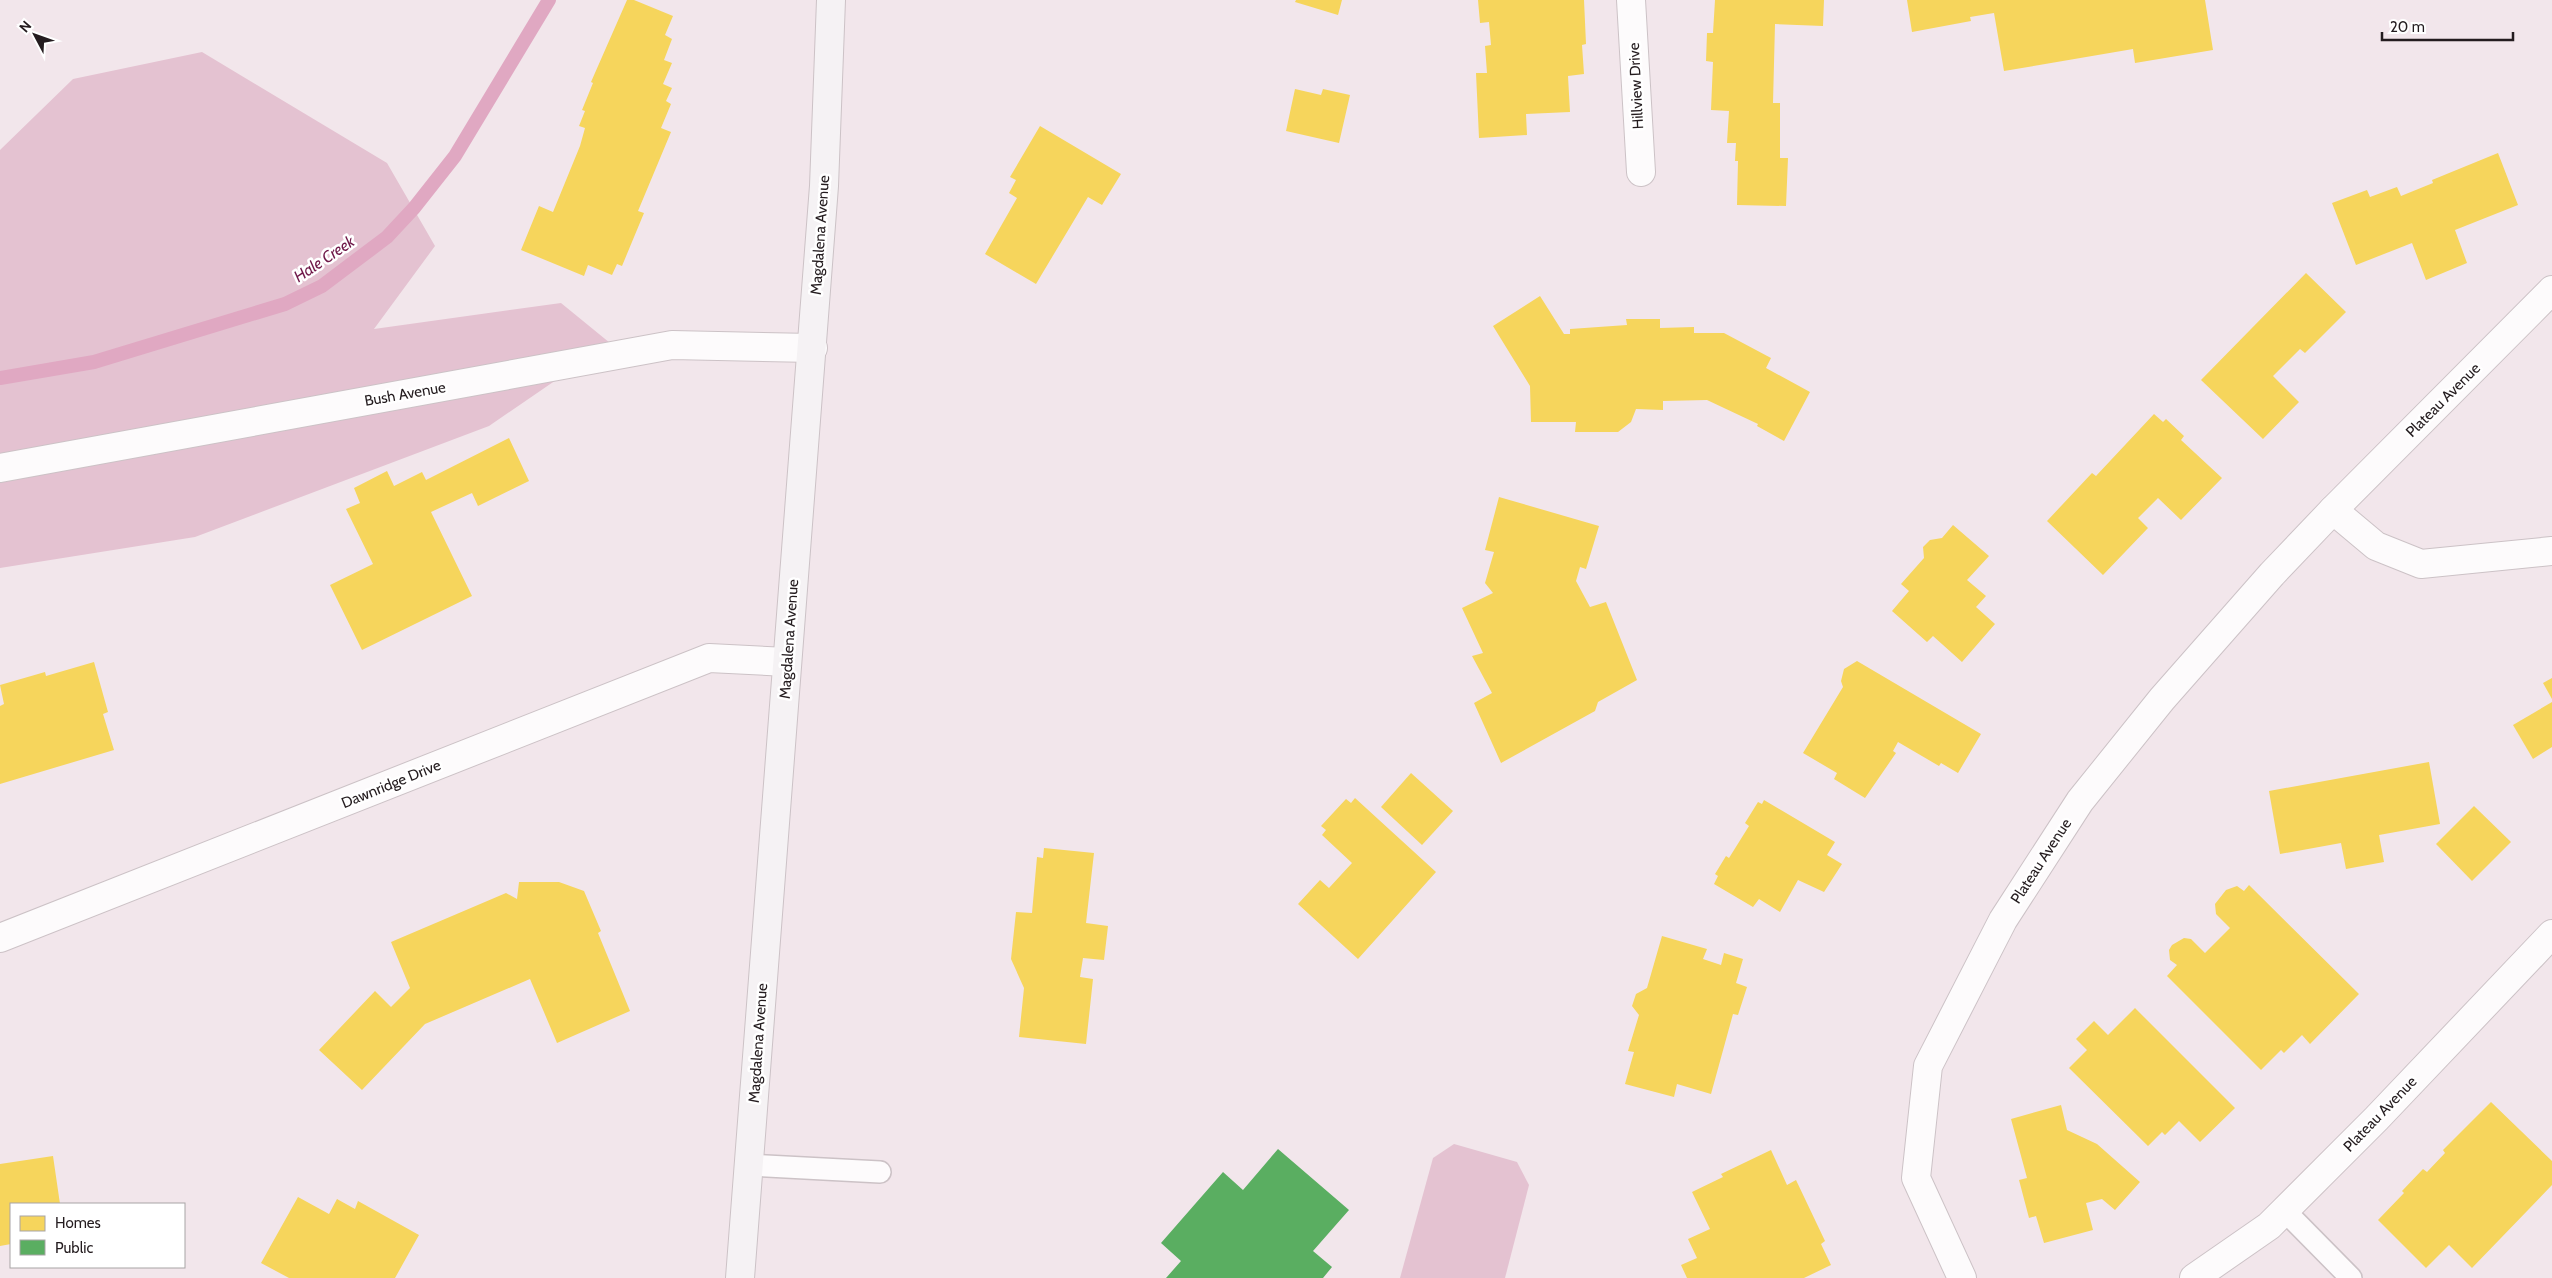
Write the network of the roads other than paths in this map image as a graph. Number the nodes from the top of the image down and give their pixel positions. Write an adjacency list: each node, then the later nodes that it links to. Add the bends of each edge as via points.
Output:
1 (831, 0): 5 (main road, Magdalena Avenue, via 824,186)
2 (1631, 0): 3 (street, Hillview Drive)
3 (1641, 172)
4 (2552, 290): 7 (street, Plateau Avenue)
5 (813, 348): 6 (street, Bush Avenue, via 672,345); 9 (main road, Magdalena Avenue)
6 (0, 468)
7 (2333, 510): 8 (street, via 2376,546 2421,564); 16 (street, Plateau Avenue, via 2162,699 2080,801 2003,920 1928,1066 1916,1178)
8 (2552, 551)
9 (787, 662): 11 (street, Dawnridge Drive, via 709,658); 12 (main road, Magdalena Avenue)
10 (2552, 934): 14 (street, Plateau Avenue, via 2376,1119)
11 (0, 938)
12 (749, 1165): 13 (lane); 15 (main road, Magdalena Avenue)
13 (880, 1172)
14 (2284, 1210): 17 (street, Plateau Avenue, via 2269,1226); 18 (lane)
15 (740, 1278)
16 (1962, 1278)
17 (2194, 1278)
18 (2351, 1278)

